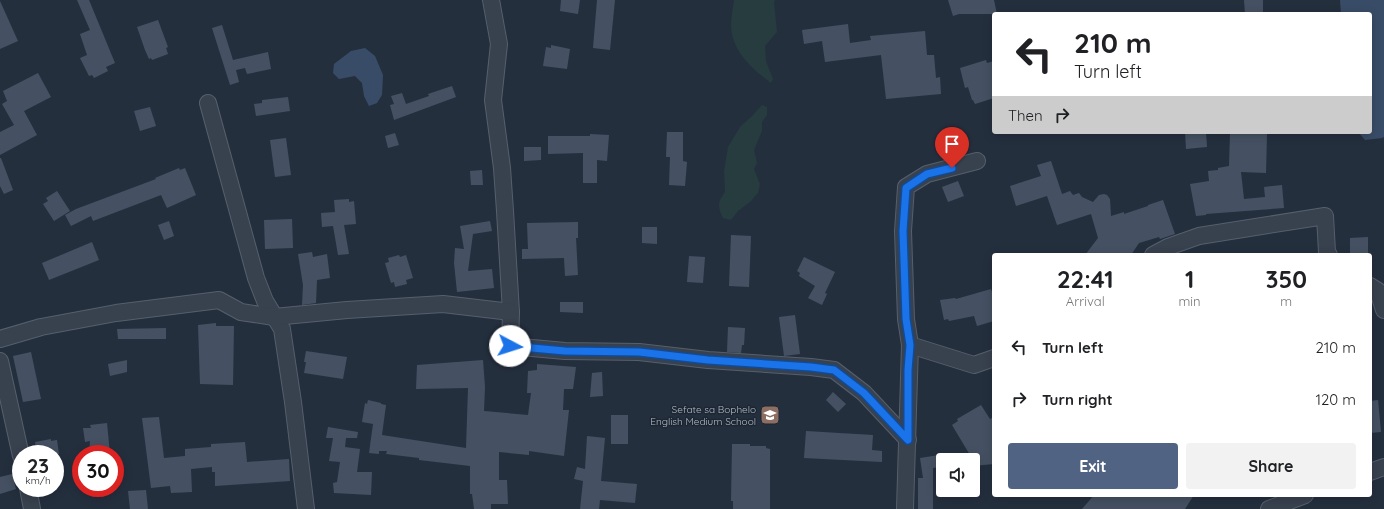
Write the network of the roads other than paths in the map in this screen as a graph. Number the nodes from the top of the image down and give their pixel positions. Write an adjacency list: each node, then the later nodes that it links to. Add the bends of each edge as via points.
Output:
1 (491, 0): 8 (street, via 499,44 493,100 502,168)
2 (208, 103): 9 (street, via 256,278)
3 (977, 161): 11 (street, via 927,174 906,188 903,231 906,319)
4 (1157, 253): 5 (street, via 1199,236 1325,216)
5 (1328, 253)
6 (1372, 287): 7 (street, via 1378,291)
7 (1384, 310)
8 (511, 312): 9 (street, via 443,304); 14 (street, via 510,346 565,351 639,352 834,370 864,393)
9 (274, 317): 10 (street, via 241,312 219,300 116,313 41,326); 21 (street, via 282,329)
10 (0, 339)
11 (910, 345): 12 (street, via 974,365); 14 (street)
12 (992, 359)
13 (0, 361): 15 (street)
14 (908, 440): 22 (street)
15 (19, 445)
16 (1384, 467): 17 (street)
17 (1372, 471)
18 (30, 497): 20 (street)
19 (1300, 497): 23 (street)
20 (32, 509)
21 (306, 509)
22 (905, 509)
23 (1269, 509)

